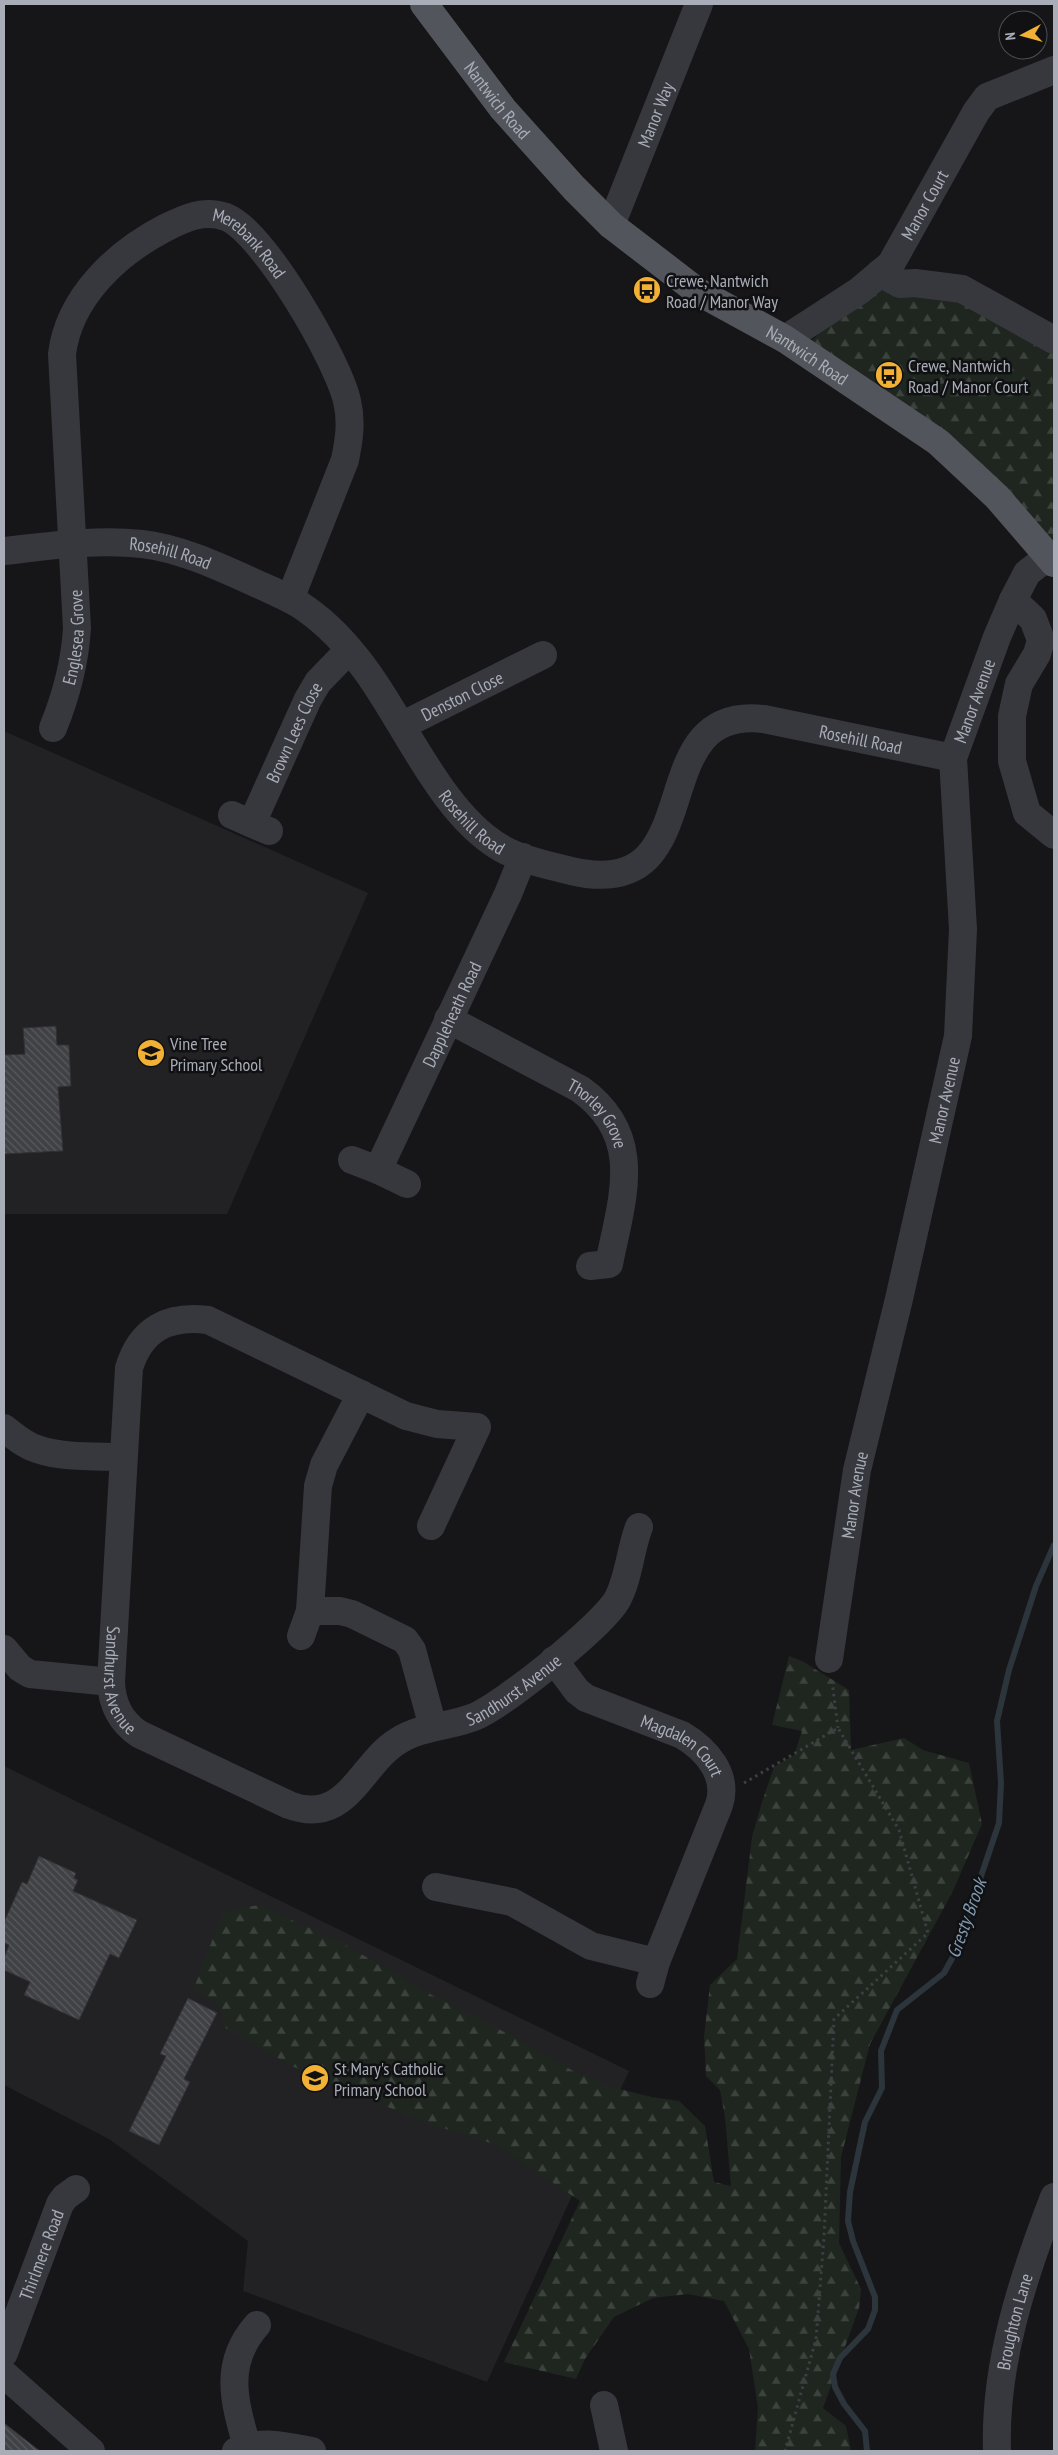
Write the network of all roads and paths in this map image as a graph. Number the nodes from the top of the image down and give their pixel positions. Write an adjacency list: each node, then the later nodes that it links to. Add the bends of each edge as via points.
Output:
1 (424, 4): 4 (main road, Nantwich Road, via 503,109)
2 (699, 4): 4 (street, Manor Way)
3 (1054, 70): 5 (street, Manor Court, via 987,97 891,264)
4 (611, 225): 6 (main road, Nantwich Road, via 697,291)
5 (880, 273): 6 (street, Manor Court, via 859,291); 7 (street, via 900,284 962,289)
6 (785, 340): 10 (main road, Nantwich Road, via 938,442 997,497)
7 (1054, 340)
8 (72, 544): 9 (street, Rosehill Road); 11 (street, Rosehill Road, via 143,544 193,557); 11 (street, Merebank Road, via 62,354 73,316 107,270 142,240 186,217 200,214 225,217 246,230 271,263 329,354 347,401 350,437 344,460); 16 (street, Englesea Grove, via 78,608 76,646 63,704)
9 (4, 551)
10 (1052, 559): 12 (street, Manor Avenue, via 1027,573)
11 (290, 599): 13 (street, Rosehill Road, via 319,619)
12 (1013, 600): 17 (street, Manor Avenue); 19 (street, via 1033,620 1041,640 1037,654 1019,684 1012,716 1012,762 1028,813)
13 (349, 650): 15 (street, Rosehill Road); 18 (street, Brown Lees Close, via 318,682 308,699)
14 (526, 656): 15 (street, Denston Close)
15 (403, 725): 20 (street, Rosehill Road, via 440,788 458,809 501,848)
16 (52, 728)
17 (953, 758): 20 (street, Rosehill Road, via 764,719 741,718 718,725 693,749 662,839 647,859 616,873 590,874); 34 (street, Manor Avenue, via 963,929 958,1036 900,1299 857,1470)
18 (251, 823)
19 (1054, 835)
20 (523, 857): 21 (street, Dappleheath Road)
21 (448, 1019): 23 (street, Dappleheath Road); 25 (street, Thorley Grove, via 580,1089 611,1118 618,1132 626,1168)
22 (352, 1160): 23 (street)
23 (378, 1170): 24 (street)
24 (407, 1184)
25 (608, 1267)
26 (361, 1394): 28 (street, Sandhurst Avenue, via 208,1320 181,1318 156,1328 134,1353 128,1368); 29 (street, Sandhurst Avenue, via 420,1421 477,1427); 31 (street, via 324,1465 318,1486)
27 (4, 1428): 28 (street, via 38,1450)
28 (122, 1458): 36 (street, Sandhurst Avenue)
29 (432, 1526)
30 (639, 1527): 35 (street, Sandhurst Avenue, via 616,1601 603,1618)
31 (310, 1611): 32 (street); 37 (street, via 352,1614 405,1640 412,1650)
32 (301, 1636)
33 (4, 1649): 36 (street, via 20,1668 30,1674)
34 (829, 1659): 38 (path)
35 (554, 1660): 37 (street, Sandhurst Avenue, via 486,1712); 39 (street, Magdalen Court, via 586,1698 682,1734 696,1743 718,1774)
36 (111, 1682): 37 (street, Sandhurst Avenue, via 115,1707 129,1727 298,1809 318,1809 336,1802 353,1789 389,1747 406,1736)
37 (433, 1728)
38 (838, 1728): 39 (path); 51 (path, via 899,1830 928,1933 834,2020 816,2340)
39 (722, 1796): 40 (street, Magdalen Court, via 653,1973 591,1946 512,1902)
40 (436, 1887)
41 (76, 2189): 44 (street, Thirlmere Road, via 60,2204)
42 (1054, 2197): 52 (street, Broughton Lane, via 1026,2272 1009,2342)
43 (257, 2325): 47 (street, via 239,2350 235,2369)
44 (4, 2353)
45 (4, 2374): 48 (street)
46 (604, 2405): 50 (street)
47 (241, 2448): 49 (street, via 270,2443)
48 (91, 2451)
49 (312, 2451)
50 (614, 2451)
51 (785, 2451)
52 (997, 2451)

